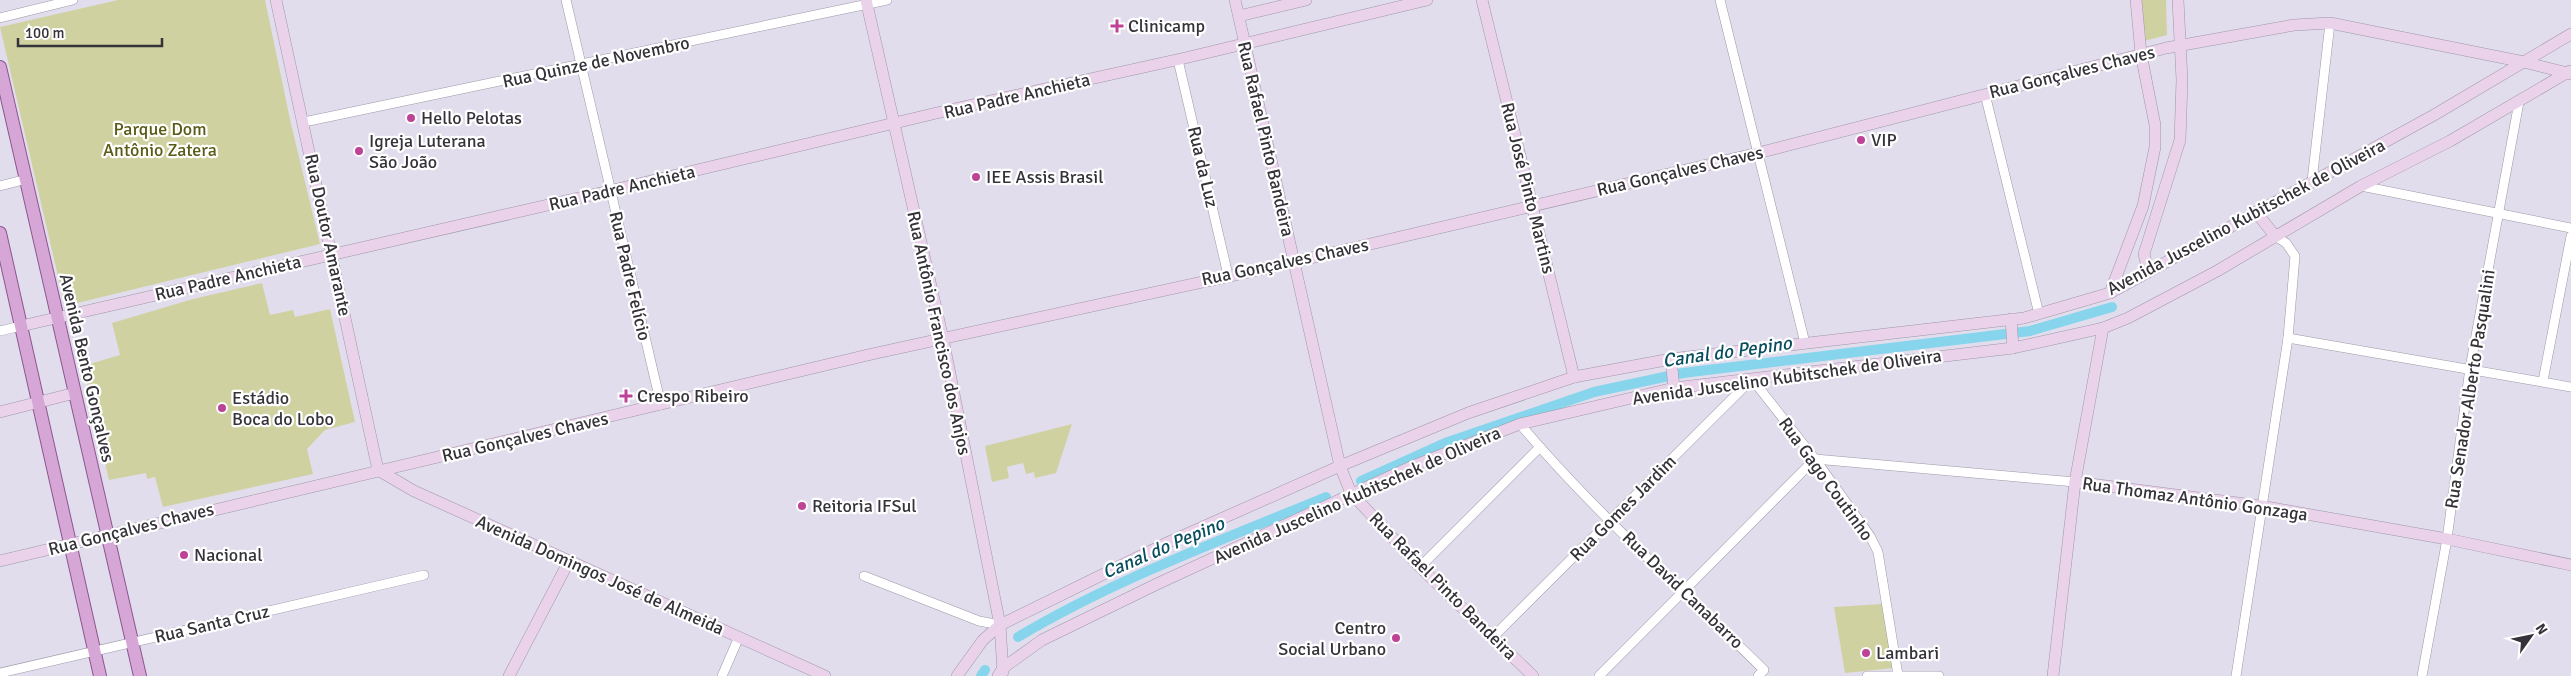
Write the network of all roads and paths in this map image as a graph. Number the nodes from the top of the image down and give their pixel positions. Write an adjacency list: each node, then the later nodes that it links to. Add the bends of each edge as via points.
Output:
1 (74, 0): 14 (street)
2 (276, 0): 27 (street, Rua Doutor Amarante)
3 (566, 0): 22 (street, Rua Padre Felício)
4 (887, 0): 12 (street, Rua Quinze de Novembro)
5 (1235, 0): 13 (street, Rua Rafael Pinto Bandeira)
6 (1306, 0): 13 (street)
7 (1427, 0): 17 (street, Rua Padre Anchieta)
8 (1482, 0): 35 (street, Rua José Pinto Martins)
9 (1720, 0): 29 (street)
10 (2136, 0): 19 (street)
11 (2178, 0): 18 (street)
12 (866, 2): 22 (street, Rua Quinze de Novembro); 28 (street, Rua Antônio Francisco dos Anjos)
13 (1239, 16): 17 (street, Rua Rafael Pinto Bandeira)
14 (0, 18)
15 (2330, 23): 18 (street, Rua Gonçalves Chaves, via 2285,27); 21 (street, Rua Gonçalves Chaves); 31 (street)
16 (2571, 34): 21 (street, Avenida Juscelino Kubitschek de Oliveira)
17 (1244, 42): 20 (street, Rua Padre Anchieta); 43 (street, Rua Rafael Pinto Bandeira)
18 (2180, 46): 19 (street, Rua Gonçalves Chaves); 44 (street, via 2180,140 2144,254 2147,266)
19 (2141, 54): 25 (street, Rua Gonçalves Chaves); 46 (street, via 2152,105 2155,147 2142,206)
20 (1178, 60): 28 (street, Rua Padre Anchieta); 45 (street, Rua da Luz)
21 (2524, 62): 24 (street, Rua Gonçalves Chaves); 31 (street, Avenida Juscelino Kubitschek de Oliveira)
22 (580, 65): 27 (street, Rua Quinze de Novembro); 34 (street, Rua Padre Felício)
23 (0, 67): 30 (main road, Avenida Bento Gonçalves)
24 (2570, 72): 26 (street, Avenida Juscelino Kubitschek de Oliveira)
25 (1986, 94): 29 (street, Rua Gonçalves Chaves); 47 (street)
26 (2519, 102): 33 (street, Avenida Juscelino Kubitschek de Oliveira); 37 (street, Rua Senador Alberto Pasqualini)
27 (304, 122): 42 (street, Rua Doutor Amarante)
28 (894, 124): 34 (street, Rua Padre Anchieta); 54 (street, Rua Antônio Francisco dos Anjos)
29 (1758, 153): 35 (street, Rua Gonçalves Chaves); 55 (street)
30 (27, 179): 32 (street); 48 (main road, Avenida Bento Gonçalves)
31 (2312, 181): 36 (street, Avenida Juscelino Kubitschek de Oliveira)
32 (0, 186)
33 (2361, 186): 37 (street); 40 (street, Avenida Juscelino Kubitschek de Oliveira)
34 (610, 191): 42 (street, Rua Padre Anchieta); 66 (street, Rua Padre Felício)
35 (1533, 206): 43 (street, Rua Gonçalves Chaves); 59 (street, Rua José Pinto Martins)
36 (2256, 212): 40 (street); 44 (street, Avenida Juscelino Kubitschek de Oliveira)
37 (2498, 212): 38 (street); 58 (street, Rua Senador Alberto Pasqualini)
38 (2571, 228)
39 (0, 233): 50 (main road)
40 (2275, 236): 51 (street, Avenida Juscelino Kubitschek de Oliveira, via 2217,272); 53 (street, via 2286,243 2295,256)
41 (2571, 236): 61 (street)
42 (331, 254): 48 (street, Rua Padre Anchieta); 72 (street, Rua Doutor Amarante)
43 (1294, 262): 45 (street, Rua Gonçalves Chaves); 71 (street, Rua Rafael Pinto Bandeira)
44 (2152, 269): 46 (street, Avenida Juscelino Kubitschek de Oliveira)
45 (1228, 275): 54 (street, Rua Gonçalves Chaves)
46 (2110, 293): 47 (street, Avenida Juscelino Kubitschek de Oliveira)
47 (2039, 314): 49 (street, Avenida Juscelino Kubitschek de Oliveira)
48 (58, 318): 50 (street, Rua Padre Anchieta); 64 (main road, Avenida Bento Gonçalves)
49 (2012, 323): 55 (street, Avenida Juscelino Kubitschek de Oliveira); 56 (street)
50 (21, 326): 52 (street, Rua Padre Anchieta); 65 (main road)
51 (2103, 328): 56 (street, Avenida Juscelino Kubitschek de Oliveira); 73 (street)
52 (0, 331)
53 (2288, 338): 58 (street); 75 (street)
54 (943, 339): 66 (street, Rua Gonçalves Chaves); 87 (street, Rua Antônio Francisco dos Anjos)
55 (1805, 343): 57 (street, Avenida Juscelino Kubitschek de Oliveira)
56 (2012, 344): 60 (street, Avenida Juscelino Kubitschek de Oliveira)
57 (1671, 361): 59 (street, Avenida Juscelino Kubitschek de Oliveira); 62 (street)
58 (2470, 368): 61 (street); 78 (street, Rua Senador Alberto Pasqualini)
59 (1574, 377): 71 (street, Avenida Juscelino Kubitschek de Oliveira, via 1468,413)
60 (1752, 379): 62 (street, Avenida Juscelino Kubitschek de Oliveira); 70 (street, Rua Gago Coutinho); 76 (street, Rua Gomes Jardim)
61 (2543, 381): 63 (street)
62 (1674, 385): 68 (street, Avenida Juscelino Kubitschek de Oliveira)
63 (2571, 386)
64 (75, 393): 65 (street); 77 (main road, Avenida Bento Gonçalves)
65 (38, 403): 67 (street); 79 (main road)
66 (661, 405): 72 (street, Rua Gonçalves Chaves)
67 (0, 412)
68 (1520, 424): 69 (street, Rua David Canabarro); 74 (street, Avenida Juscelino Kubitschek de Oliveira)
69 (1540, 447): 76 (street, Rua David Canabarro); 83 (street)
70 (1815, 459): 73 (street, Rua Thomaz Antônio Gonzaga); 86 (street); 95 (street, Rua Gago Coutinho, via 1878,552)
71 (1340, 466): 74 (street, Rua Rafael Pinto Bandeira); 87 (street, Avenida Juscelino Kubitschek de Oliveira, via 1168,542)
72 (378, 470): 77 (street, Rua Gonçalves Chaves); 81 (street, Avenida Domingos José de Almeida, via 414,491)
73 (2075, 482): 75 (street, Rua Thomaz Antônio Gonzaga); 106 (street)
74 (1351, 493): 83 (street, Rua Rafael Pinto Bandeira); 93 (street, Avenida Juscelino Kubitschek de Oliveira, via 1042,640)
75 (2261, 506): 78 (street, Rua Thomaz Antônio Gonzaga); 107 (street)
76 (1611, 520): 86 (street, Rua David Canabarro); 89 (street, Rua Gomes Jardim)
77 (106, 535): 79 (street, Rua Gonçalves Chaves); 90 (main road, Avenida Bento Gonçalves)
78 (2447, 539): 82 (street, Rua Thomaz Antônio Gonzaga); 108 (street, Rua Senador Alberto Pasqualini)
79 (71, 544): 80 (street, Rua Gonçalves Chaves); 91 (main road)
80 (0, 561)
81 (569, 561): 88 (street, Avenida Domingos José de Almeida); 98 (street)
82 (2571, 565)
83 (1420, 568): 89 (street, Rua Rafael Pinto Bandeira)
84 (424, 575): 90 (street, Rua Santa Cruz)
85 (864, 576): 87 (street, via 979,621)
86 (1684, 591): 94 (street, Rua David Canabarro); 103 (street)
87 (1000, 625): 93 (street, Rua Antônio Francisco dos Anjos); 101 (street, Avenida Juscelino Kubitschek de Oliveira, via 982,640)
88 (739, 637): 99 (street); 100 (street, Avenida Domingos José de Almeida)
89 (1493, 637): 102 (street, Rua Rafael Pinto Bandeira)
90 (132, 642): 91 (street, Rua Santa Cruz); 97 (main road, Avenida Bento Gonçalves)
91 (94, 650): 92 (street, Rua Santa Cruz); 96 (main road)
92 (0, 673)
93 (1001, 673)
94 (1761, 673)
95 (1898, 674): 104 (street); 105 (street)
96 (100, 676)
97 (140, 676)
98 (509, 676)
99 (722, 676)
100 (825, 676)
101 (957, 676)
102 (1533, 676)
103 (1599, 676)
104 (1867, 676)
105 (1939, 676)
106 (2054, 676)
107 (2236, 676)
108 (2422, 676)

